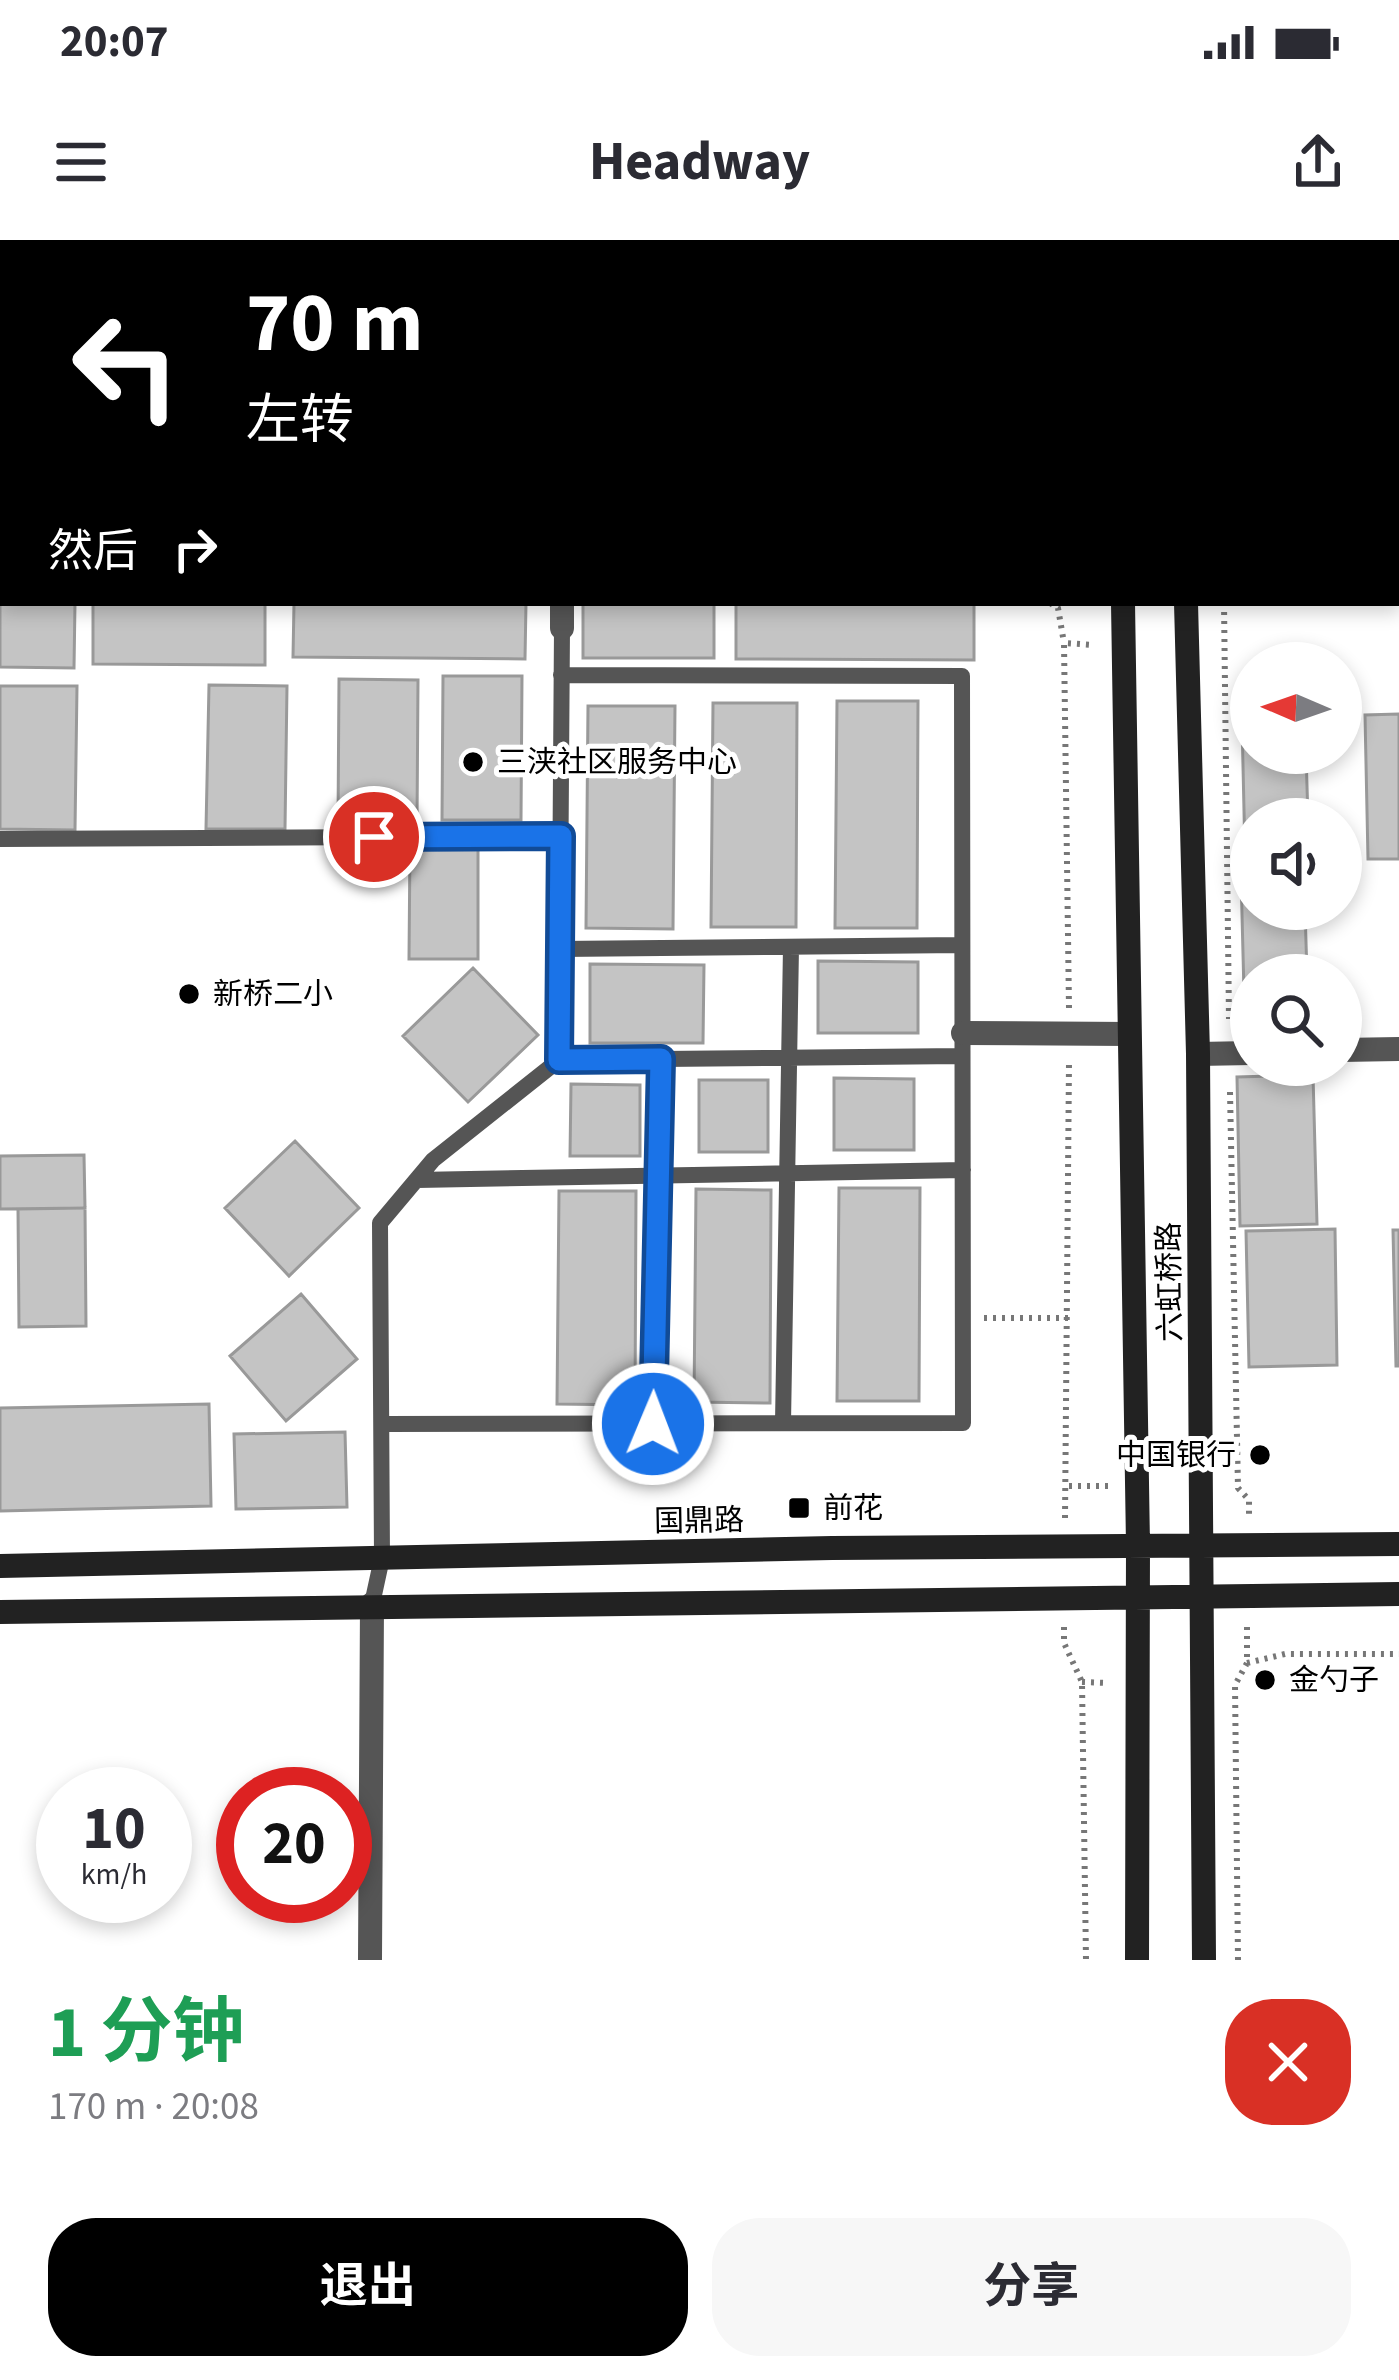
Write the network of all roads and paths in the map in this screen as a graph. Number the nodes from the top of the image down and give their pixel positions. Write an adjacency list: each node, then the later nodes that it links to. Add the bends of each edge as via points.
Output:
1 (1055, 606): 5 (path)
2 (1123, 606): 12 (main road, 六虹桥路)
3 (1186, 606): 17 (main road, 六虹桥路)
4 (562, 615): 6 (lane)
5 (1064, 643)
6 (561, 675): 7 (lane); 9 (lane, via 962,676)
7 (561, 836): 8 (lane); 11 (lane)
8 (0, 839)
9 (962, 945): 10 (lane); 13 (lane)
10 (790, 947): 11 (lane); 18 (lane)
11 (560, 949): 20 (lane)
12 (1129, 1034): 13 (street); 34 (main road, 六虹桥路)
13 (963, 1044): 18 (lane); 21 (lane)
14 (1399, 1049): 15 (street)
15 (1362, 1050)
16 (1230, 1053): 17 (street)
17 (1198, 1054): 32 (main road, 六虹桥路)
18 (789, 1058): 19 (lane); 22 (lane)
19 (661, 1059): 20 (lane); 23 (lane)
20 (559, 1060): 24 (lane)
21 (963, 1170): 22 (lane); 25 (lane)
22 (787, 1173): 23 (lane); 27 (lane)
23 (658, 1176): 24 (lane); 29 (lane)
24 (417, 1180): 28 (lane, via 380,1223)
25 (963, 1318): 26 (path); 27 (lane, via 963,1423)
26 (1069, 1318)
27 (783, 1423): 29 (lane)
28 (384, 1424): 29 (lane); 35 (lane)
29 (653, 1424)
30 (1238, 1488): 31 (path)
31 (1249, 1500)
32 (1204, 1544): 33 (main road, 国鼎路); 34 (main road, 国鼎路); 38 (main road, 六虹桥路)
33 (1399, 1544)
34 (1138, 1545): 35 (main road, 国鼎路); 37 (main road, 六虹桥路)
35 (382, 1558): 36 (main road, 国鼎路); 40 (lane)
36 (0, 1566)
37 (1138, 1594): 38 (main road); 40 (main road); 46 (main road, 六虹桥路)
38 (1203, 1594): 39 (main road); 47 (main road, 六虹桥路)
39 (1399, 1594)
40 (372, 1604): 41 (main road); 44 (street)
41 (0, 1612)
42 (1064, 1643): 45 (path, via 1082,1682)
43 (1399, 1654): 48 (path, via 1285,1654 1247,1663 1234,1685)
44 (370, 1960)
45 (1086, 1960)
46 (1137, 1960)
47 (1204, 1960)
48 (1238, 1960)

